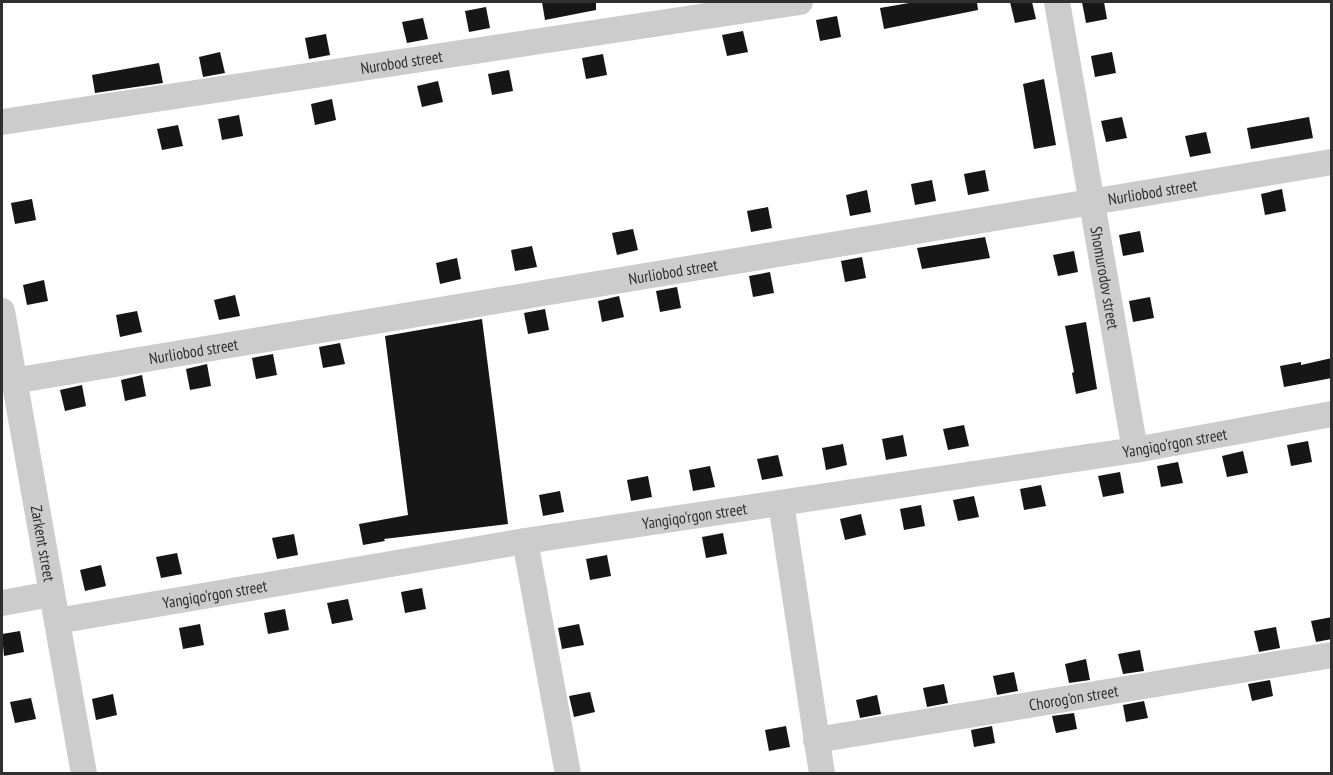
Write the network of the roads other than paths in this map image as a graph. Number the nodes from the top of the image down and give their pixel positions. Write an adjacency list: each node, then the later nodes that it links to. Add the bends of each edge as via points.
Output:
1 (800, 2): 3 (street, Nurobod street)
2 (1057, 2): 5 (street, Shomurodov street)
3 (2, 122)
4 (1332, 162): 5 (street, Nurliobod street)
5 (1093, 203): 7 (street, Nurliobod street); 9 (street, Shomurodov street)
6 (2, 311): 7 (street, Zarkent street)
7 (8, 366): 12 (street, Zarkent street)
8 (1332, 414): 9 (street, Yangiqo'rgon street)
9 (1135, 450): 10 (street, Yangiqo'rgon street)
10 (780, 504): 11 (street, Yangiqo'rgon street); 16 (street)
11 (525, 541): 14 (street, Yangiqo'rgon street); 18 (street)
12 (51, 594): 13 (street); 14 (street, Zarkent street)
13 (2, 603)
14 (57, 621): 17 (street, Zarkent street)
15 (1332, 655): 16 (street, Chorog'on street)
16 (816, 740): 19 (street)
17 (84, 774)
18 (568, 774)
19 (822, 774)

